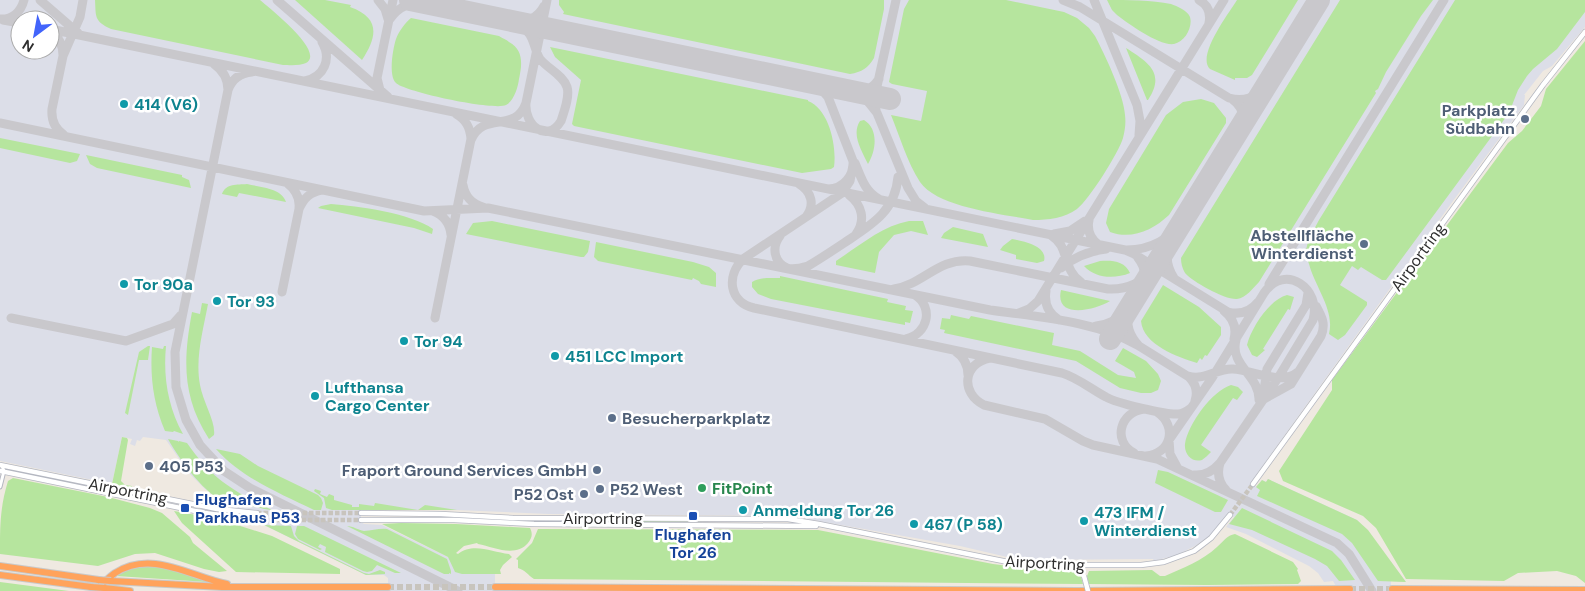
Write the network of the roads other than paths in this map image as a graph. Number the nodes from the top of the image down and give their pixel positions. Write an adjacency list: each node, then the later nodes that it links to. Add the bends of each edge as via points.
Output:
1 (1585, 32): 3 (street, Airportring)
2 (1, 468): 4 (street); 5 (street, Airportring, via 217,509); 8 (street, Airportring)
3 (1253, 484)
4 (0, 487)
5 (257, 513)
6 (361, 513): 10 (street, Airportring, via 513,518 782,519)
7 (1230, 514): 11 (street, Airportring, via 1207,541 1177,558 1153,564)
8 (256, 520)
9 (361, 520): 10 (street, Airportring, via 801,525)
10 (845, 529): 11 (street, Airportring, via 1001,561)
11 (1083, 565): 22 (street, bridge)
12 (0, 566): 14 (highway, bridge, via 99,580)
13 (0, 575): 17 (highway)
14 (244, 587): 15 (highway); 17 (highway, via 149,562 116,572)
15 (388, 587)
16 (495, 587): 18 (highway)
17 (93, 589): 21 (highway, bridge)
18 (1350, 589)
19 (1392, 589): 20 (highway)
20 (1585, 590)
21 (130, 591)
22 (1088, 591)

